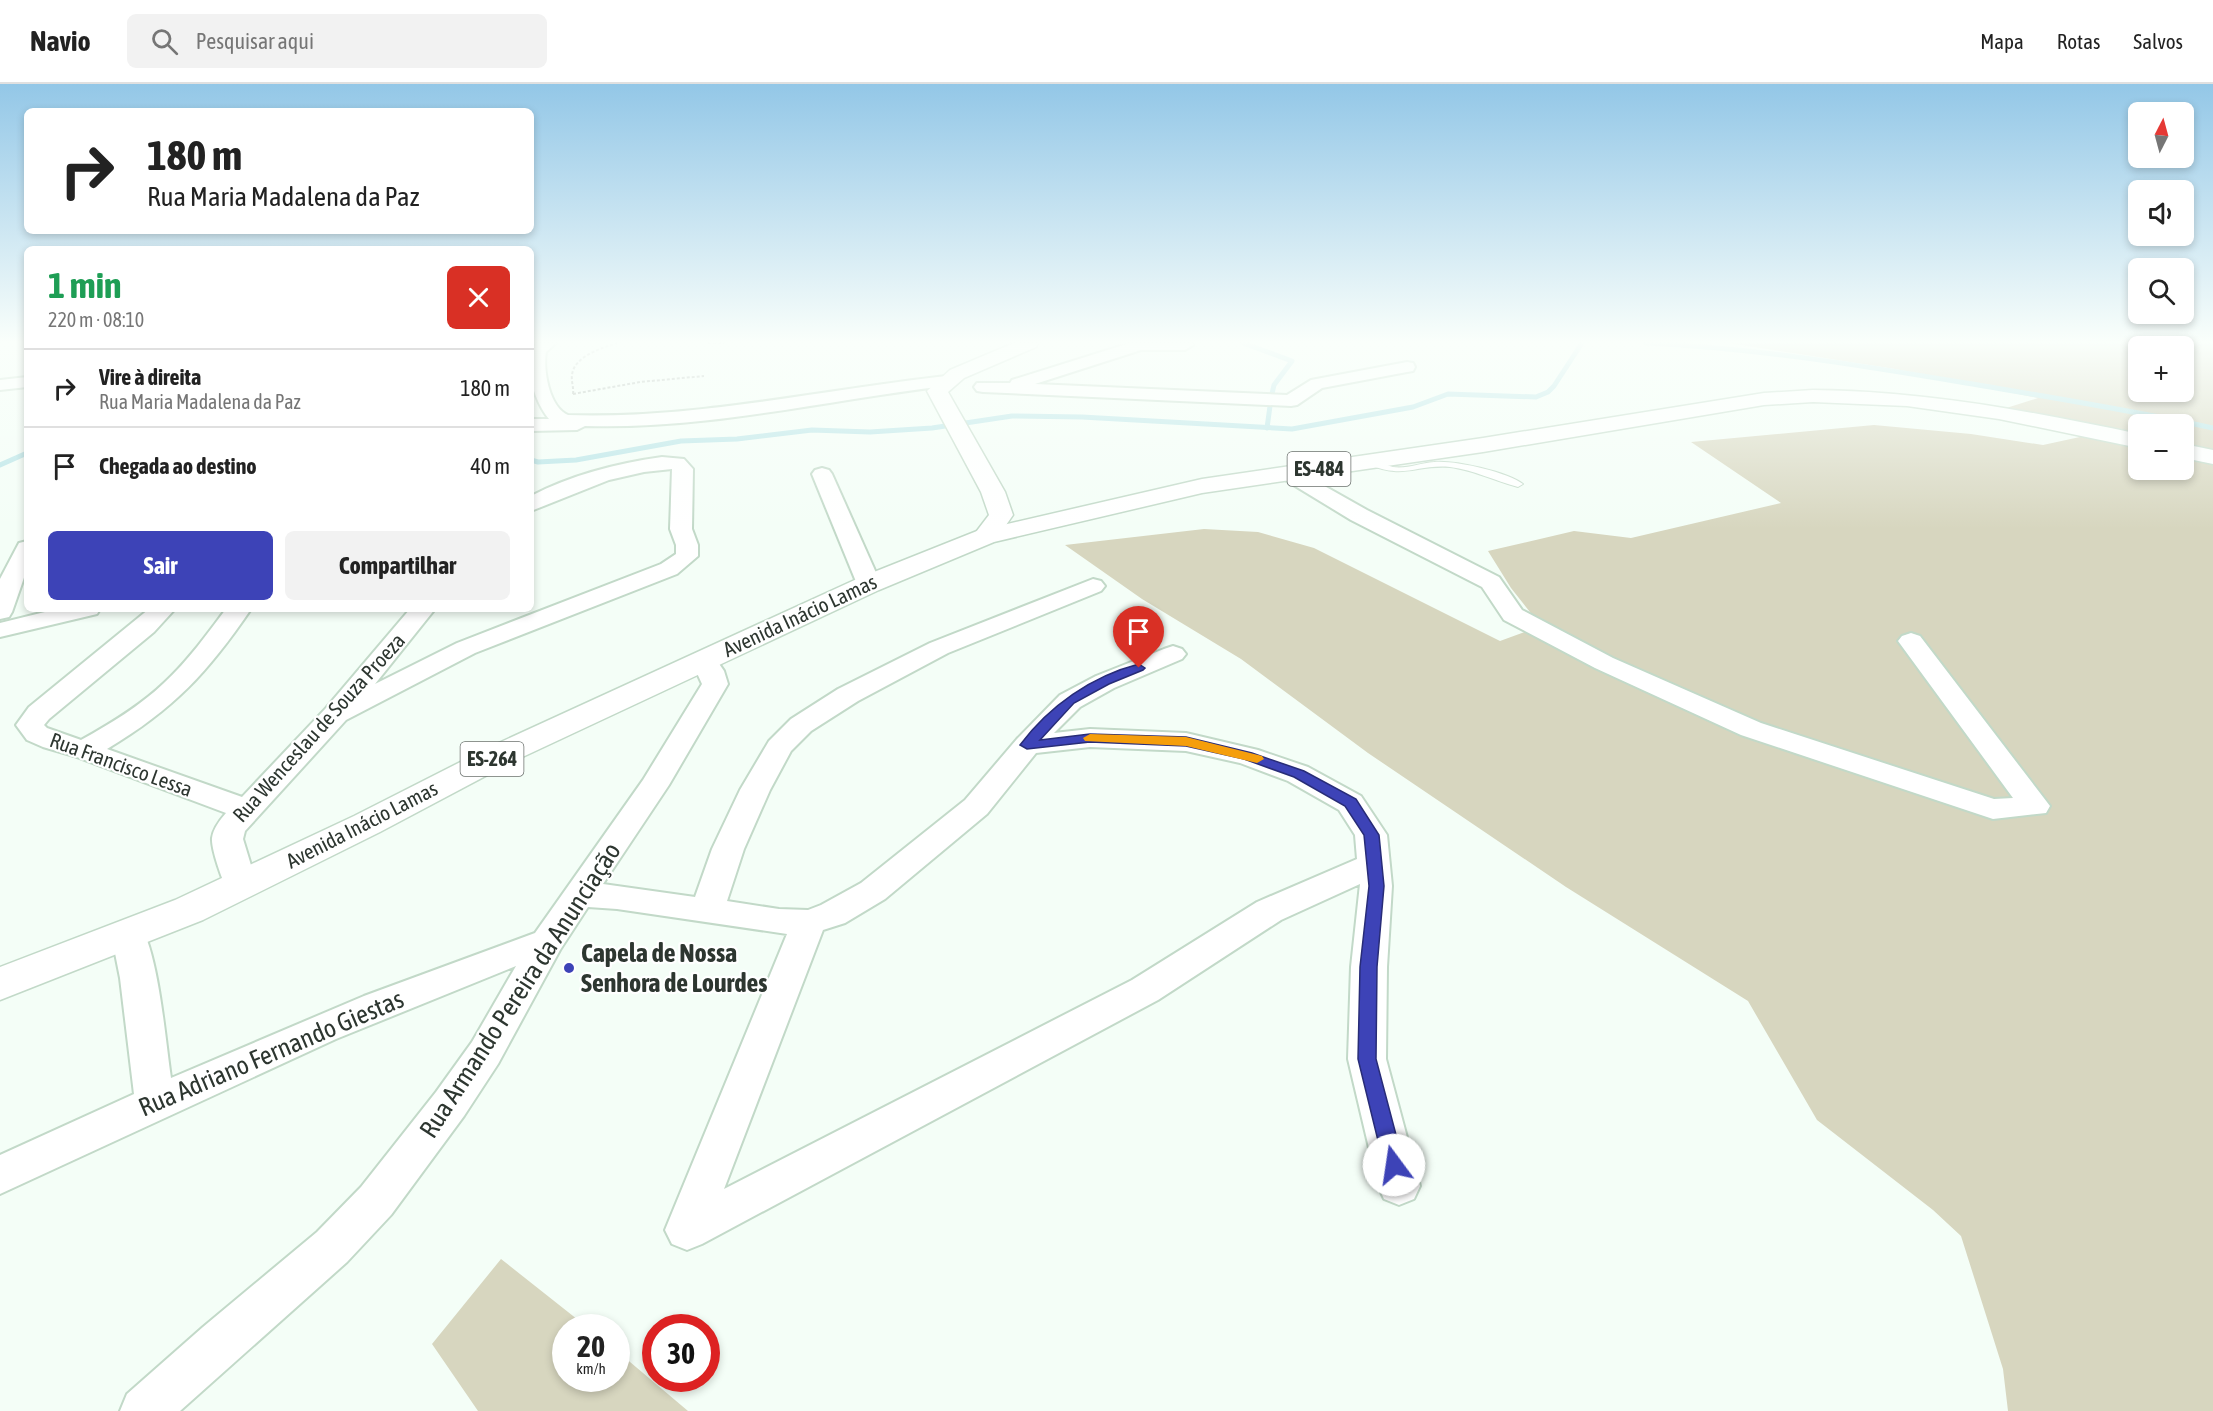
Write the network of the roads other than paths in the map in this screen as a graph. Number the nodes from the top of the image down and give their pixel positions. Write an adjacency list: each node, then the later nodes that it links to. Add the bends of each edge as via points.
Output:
1 (548, 405): 6 (street, via 556,417)
2 (775, 405): 6 (street, via 669,419)
3 (948, 405): 16 (main road, via 1001,515)
4 (1726, 405): 11 (main road, Avenida Inácio Lamas / ES-484)
5 (1949, 405): 8 (main road, Avenida Inácio Lamas / ES-484)
6 (595, 421): 7 (street)
7 (534, 425)
8 (2128, 439)
9 (2194, 452): 10 (main road)
10 (2213, 457)
11 (1371, 462): 13 (main road, Avenida Inácio Lamas / ES-484); 14 (lane, via 1402,471 1442,464 1462,466)
12 (822, 474): 18 (street)
13 (1289, 474): 16 (main road, Avenida Inácio Lamas / ES-484, via 1202,486); 26 (street, via 1359,515 1491,582 1513,615 1604,663 1741,724 1993,809 2035,806)
14 (1518, 484)
15 (534, 504): 29 (street, via 608,476 677,463 683,469 681,529 687,556 669,569 442,659)
16 (986, 536): 18 (main road, Avenida Inácio Lamas / ES-264)
17 (24, 554): 20 (street)
18 (869, 584): 28 (main road, Avenida Inácio Lamas / ES-264)
19 (1093, 586): 36 (street, via 939,648 848,695 788,736 754,790)
20 (0, 612)
21 (75, 612): 25 (street)
22 (160, 612): 31 (street, Rua Francisco Lessa, via 39,712 30,725 37,734)
23 (237, 612): 31 (street, via 191,671 162,699)
24 (421, 612): 29 (street, Rua Wenceslau de Souza Proeza)
25 (0, 630)
26 (1911, 641)
27 (1173, 654): 30 (street, via 1070,701)
28 (704, 660): 34 (main road, Avenida Inácio Lamas / ES-264, via 502,754); 35 (street, Rua Armando Pereira da Anunciação, via 715,684)
29 (336, 714): 32 (street, Rua Wenceslau de Souza Proeza)
30 (1027, 745): 33 (street, via 1090,738 1186,741 1248,756 1299,774 1350,803 1371,835); 37 (street, via 976,807 873,891 833,914)
31 (84, 750): 32 (street, Rua Francisco Lessa)
32 (247, 810): 34 (street, Rua Wenceslau de Souza Proeza, via 231,827 227,839)
33 (1374, 865): 37 (street, via 1269,911 1145,990 687,1230); 43 (street, via 1367,1059)
34 (242, 885): 38 (main road, Avenida Inácio Lamas / ES-264)
35 (581, 895): 36 (street); 39 (street, Rua Armando Pereira da Anunciação)
36 (707, 910): 37 (street)
37 (809, 922)
38 (129, 933): 40 (main road, Avenida Inácio Lamas / ES-264); 41 (street)
39 (547, 942): 41 (street, Rua Adriano Fernando Giestas, via 376,1005); 44 (street, Rua Armando Pereira da Anunciação, via 485,1053 376,1201 332,1247)
40 (0, 984)
41 (155, 1103): 42 (street, Rua Adriano Fernando Giestas)
42 (0, 1175)
43 (1399, 1186)
44 (144, 1411)

